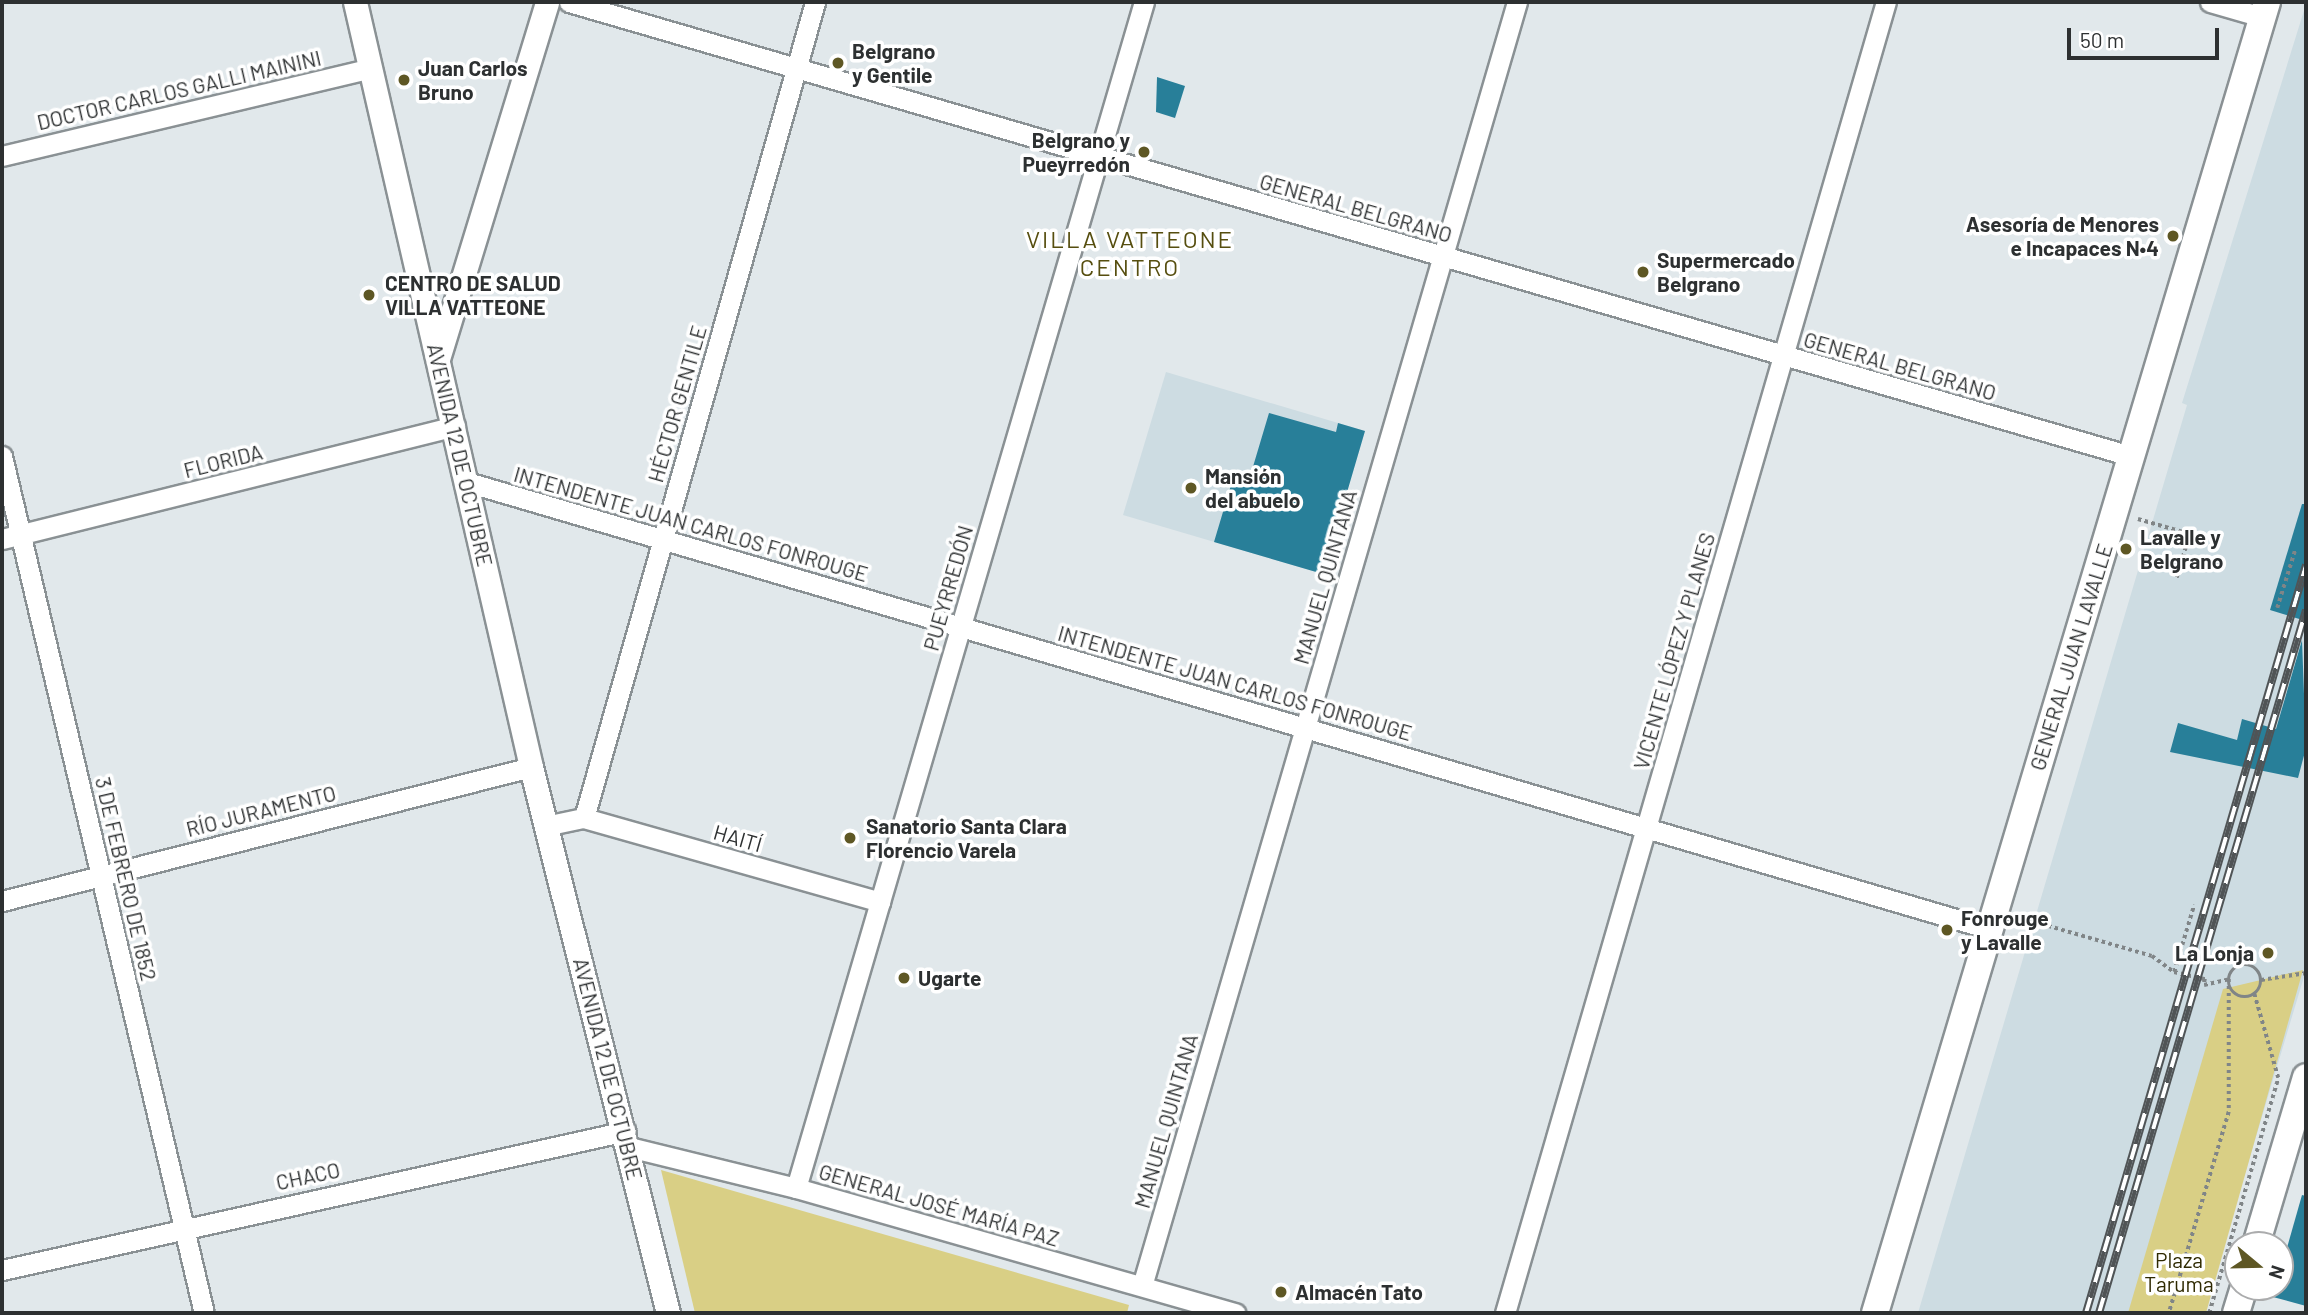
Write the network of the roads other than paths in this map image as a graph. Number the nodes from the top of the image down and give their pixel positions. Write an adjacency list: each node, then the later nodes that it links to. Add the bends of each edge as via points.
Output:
1 (355, 2): 11 (street, AVENIDA 12 DE OCTUBRE)
2 (547, 2): 16 (street)
3 (569, 2): 10 (street, GENERAL BELGRANO)
4 (815, 2): 10 (street, HÉCTOR GENTILE)
5 (1144, 2): 13 (street, PUEYRREDÓN)
6 (1517, 2): 14 (street, MANUEL QUINTANA)
7 (1886, 2): 15 (street, VICENTE LÓPEZ Y PLANES)
8 (2210, 2): 9 (street)
9 (2264, 9): 19 (main road, GENERAL JUAN LAVALLE)
10 (795, 67): 13 (street, GENERAL BELGRANO); 22 (street, HÉCTOR GENTILE)
11 (368, 69): 12 (street, DOCTOR CARLOS GALLI MAININI); 16 (street, AVENIDA 12 DE OCTUBRE)
12 (2, 156)
13 (1099, 157): 14 (street, GENERAL BELGRANO); 23 (street, PUEYRREDÓN)
14 (1442, 257): 15 (street, GENERAL BELGRANO); 24 (street, MANUEL QUINTANA)
15 (1782, 355): 19 (street, GENERAL BELGRANO); 28 (street, VICENTE LÓPEZ Y PLANES)
16 (438, 362): 17 (street, AVENIDA 12 DE OCTUBRE)
17 (455, 426): 20 (street, AVENIDA 12 DE OCTUBRE); 21 (street, FLORIDA)
18 (2, 456): 21 (street, 3 DE FEBRERO DE 1852)
19 (2131, 456): 32 (main road, GENERAL JUAN LAVALLE)
20 (467, 482): 22 (street, INTENDENTE JUAN CARLOS FONROUGE); 25 (street, AVENIDA 12 DE OCTUBRE)
21 (11, 537): 29 (street, 3 DE FEBRERO DE 1852)
22 (663, 540): 23 (street, INTENDENTE JUAN CARLOS FONROUGE); 26 (street, HÉCTOR GENTILE)
23 (961, 626): 24 (street, INTENDENTE JUAN CARLOS FONROUGE); 31 (street, PUEYRREDÓN)
24 (1305, 727): 28 (street, INTENDENTE JUAN CARLOS FONROUGE); 39 (street, MANUEL QUINTANA)
25 (531, 767): 27 (street, AVENIDA 12 DE OCTUBRE); 29 (street, RÍO JURAMENTO)
26 (584, 818): 27 (street); 31 (street, HAITÍ)
27 (545, 826): 34 (street, AVENIDA 12 DE OCTUBRE)
28 (1648, 828): 32 (street, INTENDENTE JUAN CARLOS FONROUGE); 43 (street, VICENTE LÓPEZ Y PLANES)
29 (102, 874): 30 (street, RÍO JURAMENTO); 36 (street, 3 DE FEBRERO DE 1852)
30 (2, 901)
31 (880, 902): 35 (street, PUEYRREDÓN)
32 (1990, 929): 44 (main road, GENERAL JUAN LAVALLE)
33 (2306, 1077): 37 (main road)
34 (627, 1139): 35 (street, GENERAL JOSÉ MARÍA PAZ); 36 (street, CHACO); 41 (street, AVENIDA 12 DE OCTUBRE)
35 (796, 1188): 39 (street, GENERAL JOSÉ MARÍA PAZ)
36 (184, 1226): 38 (street, CHACO); 40 (street, 3 DE FEBRERO DE 1852)
37 (2260, 1231)
38 (2, 1270)
39 (1142, 1286): 42 (street, GENERAL JOSÉ MARÍA PAZ)
40 (204, 1313)
41 (668, 1313)
42 (1236, 1313)
43 (1505, 1313)
44 (1875, 1313)

